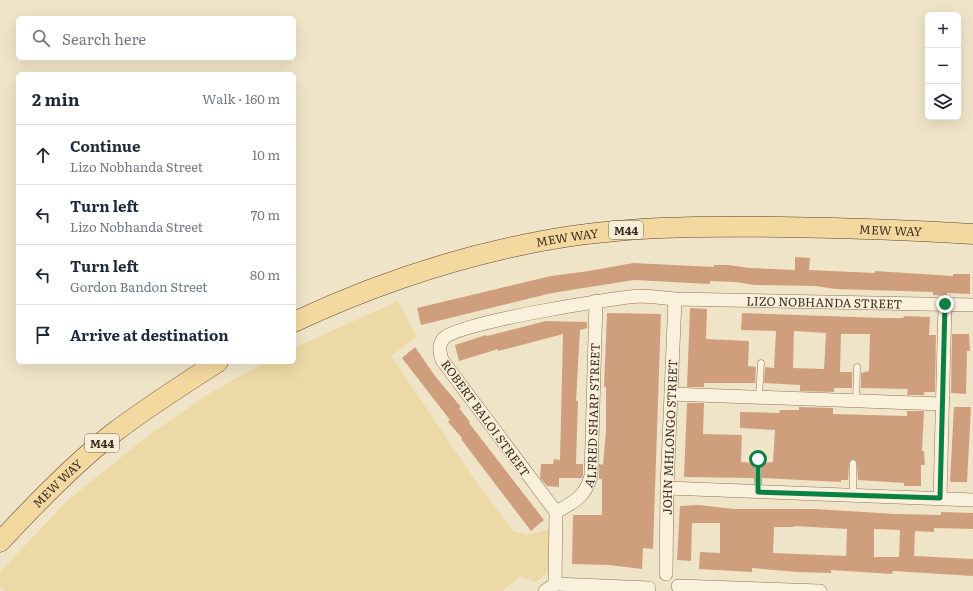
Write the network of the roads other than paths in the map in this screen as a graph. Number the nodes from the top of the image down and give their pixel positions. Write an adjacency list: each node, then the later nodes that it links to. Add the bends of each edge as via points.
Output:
1 (973, 234): 6 (main road, MEW WAY / M44, via 700,226 617,231 543,241 485,253 366,291)
2 (675, 299): 3 (street, ROBERT BALOI STREET, via 640,296); 4 (street, LIZO NOBHANDA STREET); 10 (street, JOHN MHLONGO STREET)
3 (596, 301): 21 (street, ALFRED SHARP STREET, via 591,476 587,489 577,500); 21 (street, ROBERT BALOI STREET, via 452,332 443,339 439,349 442,360 451,373)
4 (945, 304): 5 (street, LIZO NOBHANDA STREET); 13 (street)
5 (973, 305)
6 (296, 321)
7 (761, 363): 11 (lane)
8 (215, 364): 22 (main road, MEW WAY / M44, via 145,410 102,443 33,507)
9 (858, 367): 12 (lane)
10 (671, 394): 11 (street); 16 (street, JOHN MHLONGO STREET)
11 (759, 396): 12 (street)
12 (856, 400): 13 (street)
13 (942, 404): 19 (street)
14 (758, 459): 17 (lane)
15 (853, 463): 18 (lane)
16 (667, 488): 17 (street); 23 (street, JOHN MHLONGO STREET)
17 (758, 492): 18 (street)
18 (853, 495): 19 (street)
19 (940, 498): 20 (street)
20 (973, 500)
21 (556, 512): 24 (street)
22 (0, 542)
23 (666, 574): 25 (street, via 674,578); 26 (street, via 654,578)
24 (550, 588): 26 (street)
25 (678, 589): 27 (street)
26 (649, 590)
27 (820, 591)

